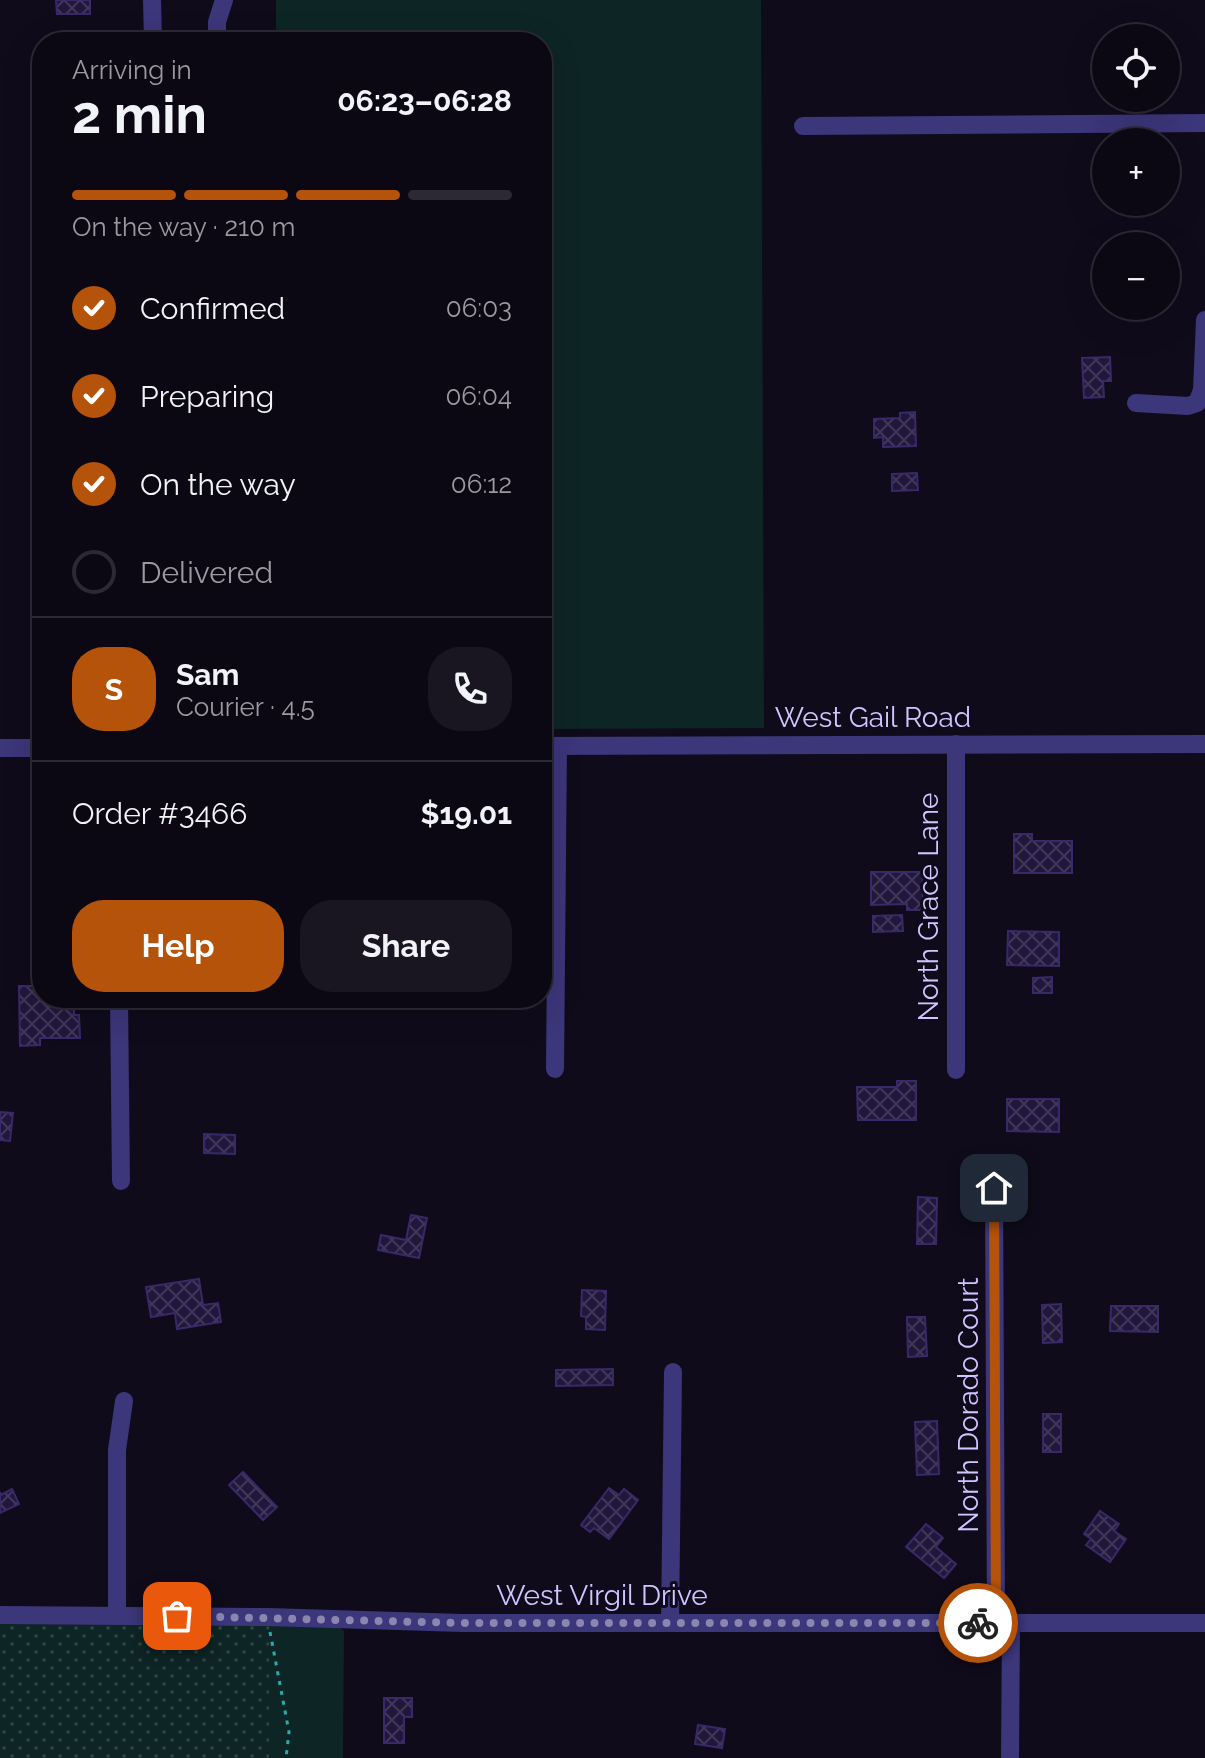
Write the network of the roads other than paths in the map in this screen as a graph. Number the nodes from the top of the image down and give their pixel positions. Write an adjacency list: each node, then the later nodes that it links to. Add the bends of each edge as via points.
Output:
1 (152, 0): 3 (street)
2 (224, 0): 4 (street)
3 (153, 32)
4 (217, 32)
5 (1205, 123): 6 (street)
6 (803, 126)
7 (1205, 320): 8 (street, via 1197,403)
8 (1136, 403)
9 (956, 744): 10 (street, West Gail Road); 11 (street, West Gail Road); 17 (street, North Grace Lane)
10 (1205, 744)
11 (552, 746)
12 (0, 748): 13 (street)
13 (32, 748)
14 (552, 875): 16 (street)
15 (119, 1008): 18 (street)
16 (555, 1069)
17 (956, 1070)
18 (121, 1181)
19 (994, 1188): 25 (street, North Dorado Court)
20 (673, 1372): 24 (street)
21 (124, 1401): 23 (street, via 117,1450)
22 (0, 1615): 23 (street, West Virgil Drive)
23 (117, 1616): 24 (street, West Virgil Drive)
24 (670, 1623): 25 (street, West Virgil Drive)
25 (1003, 1623): 26 (street, West Virgil Drive); 27 (street, North Dorado Court)
26 (1205, 1623)
27 (1010, 1758)

